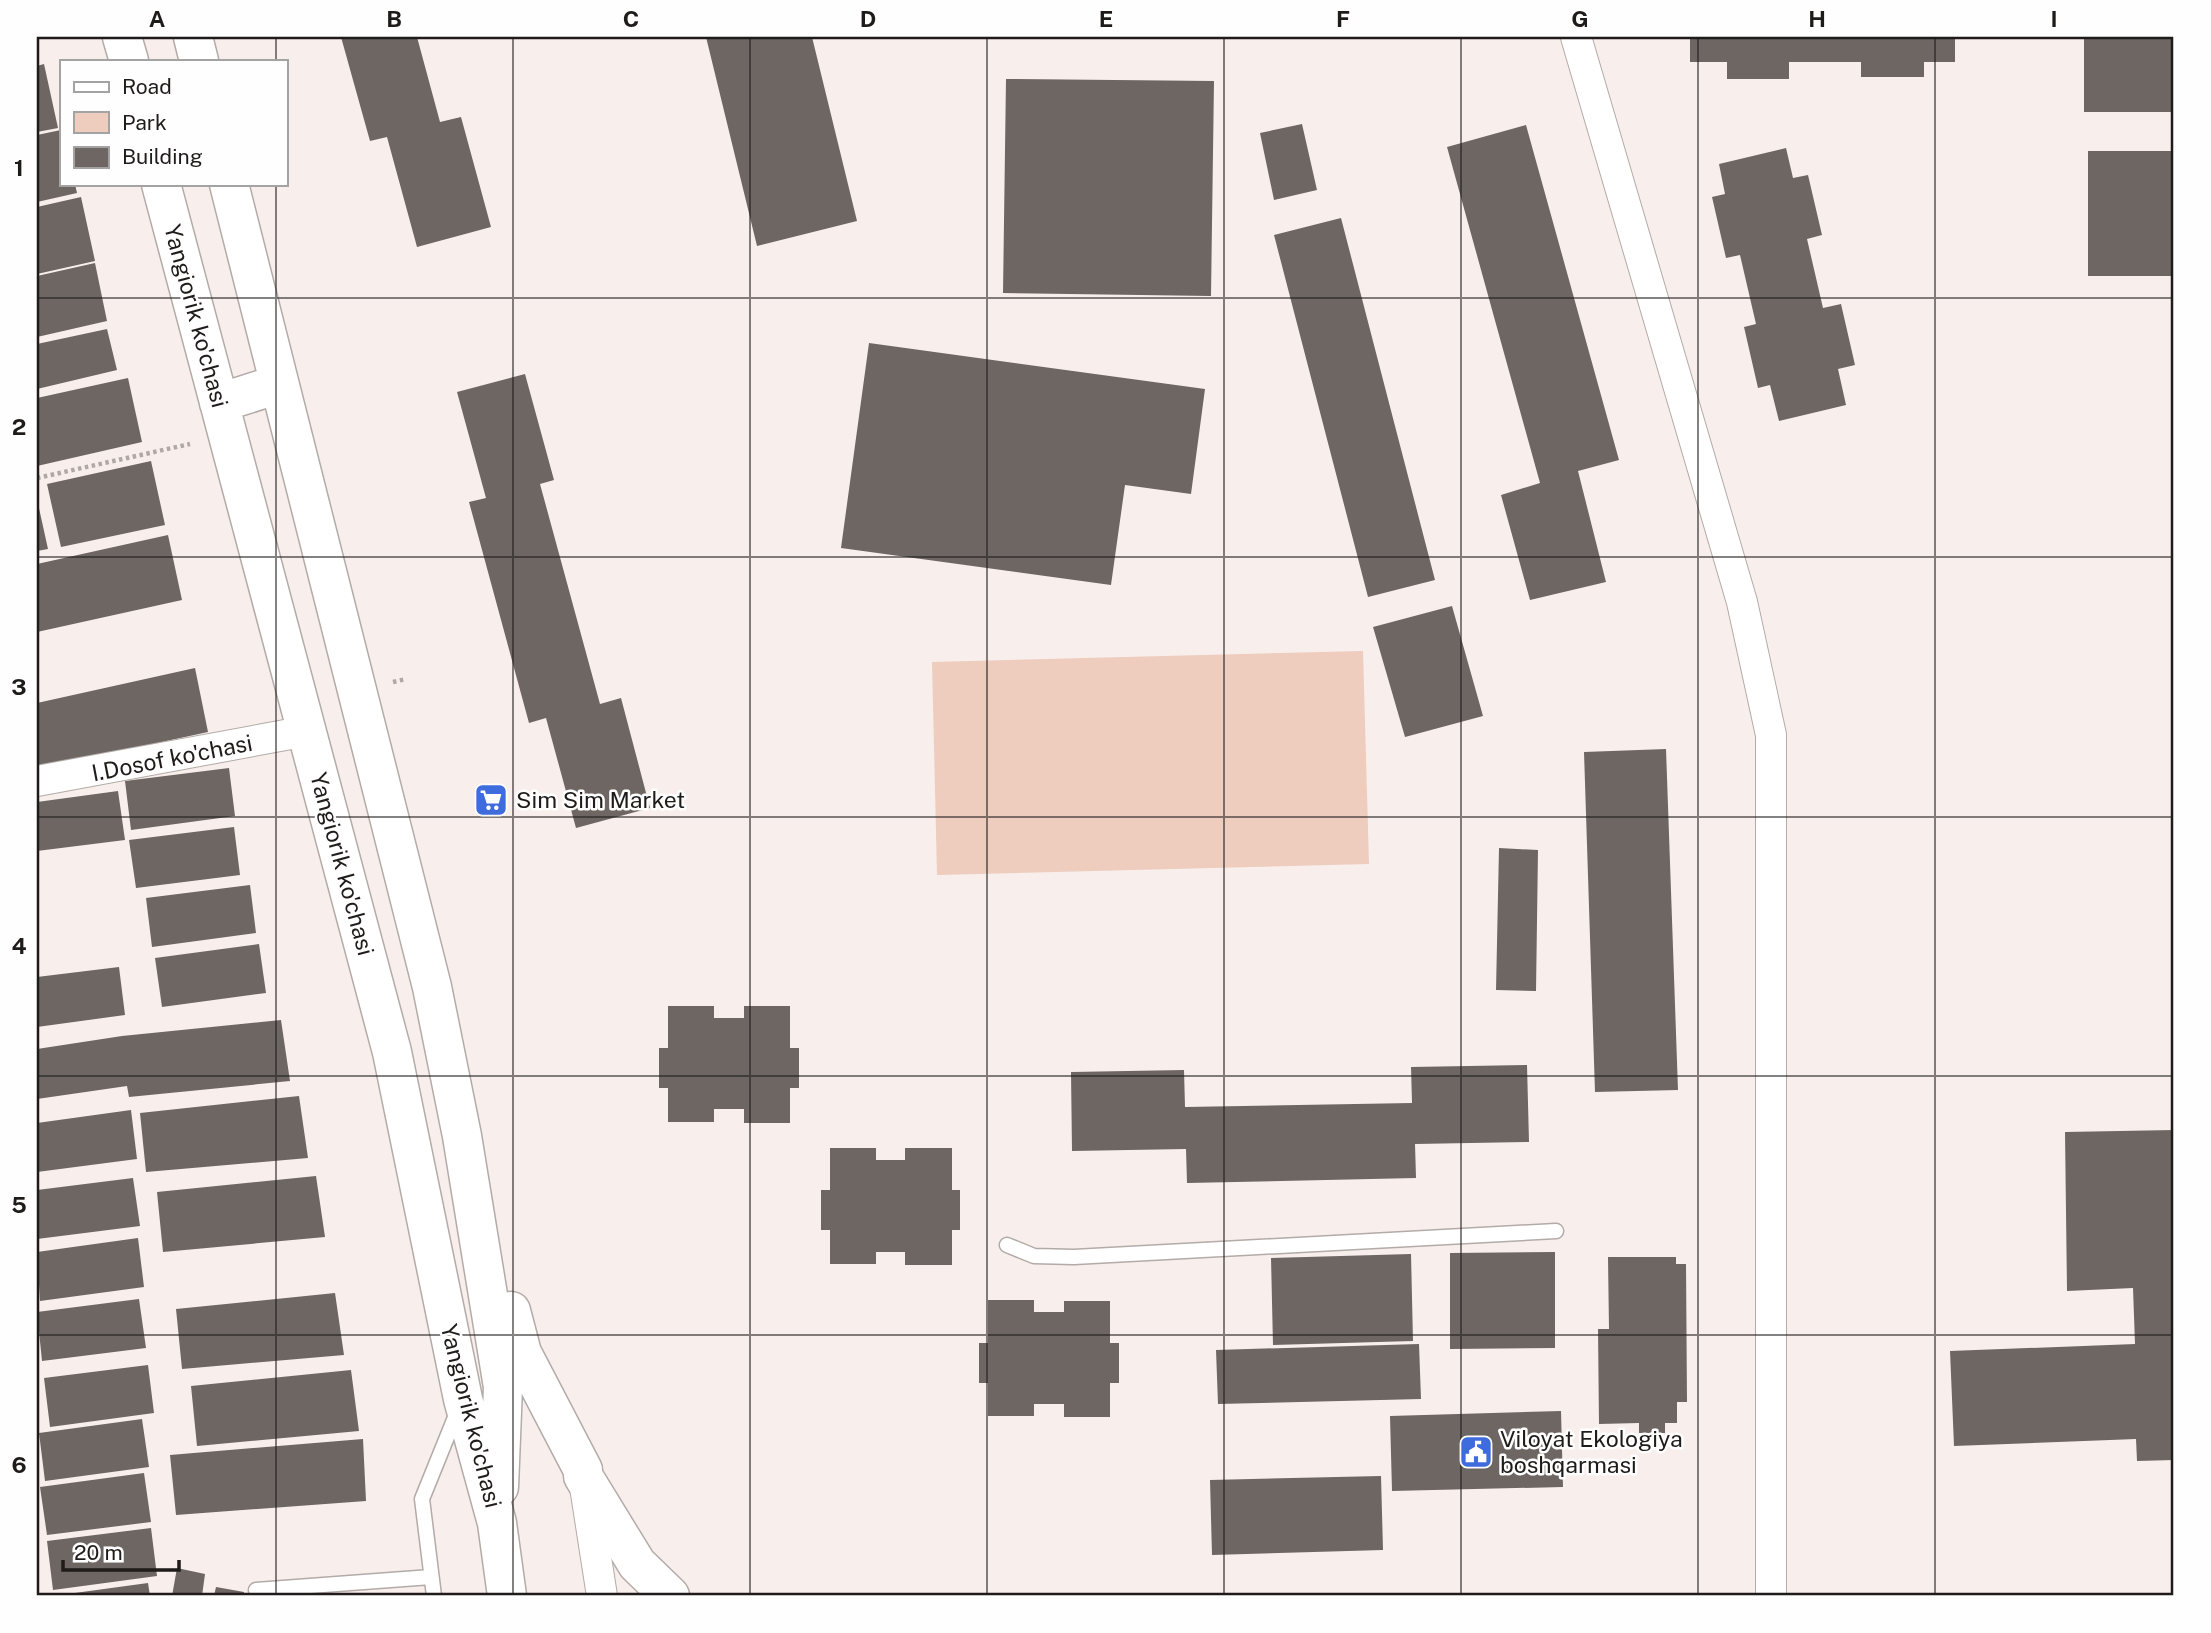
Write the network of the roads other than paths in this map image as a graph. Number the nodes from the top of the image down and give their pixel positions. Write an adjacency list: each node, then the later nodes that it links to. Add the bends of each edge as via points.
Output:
1 (122, 37): 4 (main road)
2 (193, 37): 5 (main road)
3 (1576, 37): 24 (street, via 1742,602 1771,736)
4 (128, 60)
5 (199, 60)
6 (162, 186): 9 (main road, Yangiorik ko'chasi)
7 (230, 186): 8 (main road, Yangiorik ko'chasi)
8 (279, 384): 9 (main road); 12 (main road, Yangiorik ko'chasi, via 432,987)
9 (223, 419): 10 (main road, Yangiorik ko'chasi)
10 (307, 731): 11 (street, I.Dosof ko'chasi); 15 (main road, Yangiorik ko'chasi, via 392,1052)
11 (37, 781)
12 (462, 1136): 16 (main road, via 523,1353); 17 (main road, Yangiorik ko'chasi, via 503,1387)
13 (1556, 1231): 14 (lane, via 1074,1257 1034,1256)
14 (1007, 1245)
15 (463, 1399): 17 (main road, Yangiorik ko'chasi); 18 (lane, via 422,1499)
16 (583, 1476): 22 (street); 23 (main road, via 637,1564)
17 (497, 1523): 21 (main road)
18 (431, 1577): 19 (lane); 20 (lane)
19 (256, 1590)
20 (434, 1596)
21 (507, 1596)
22 (602, 1596)
23 (670, 1596)
24 (1771, 1596)

